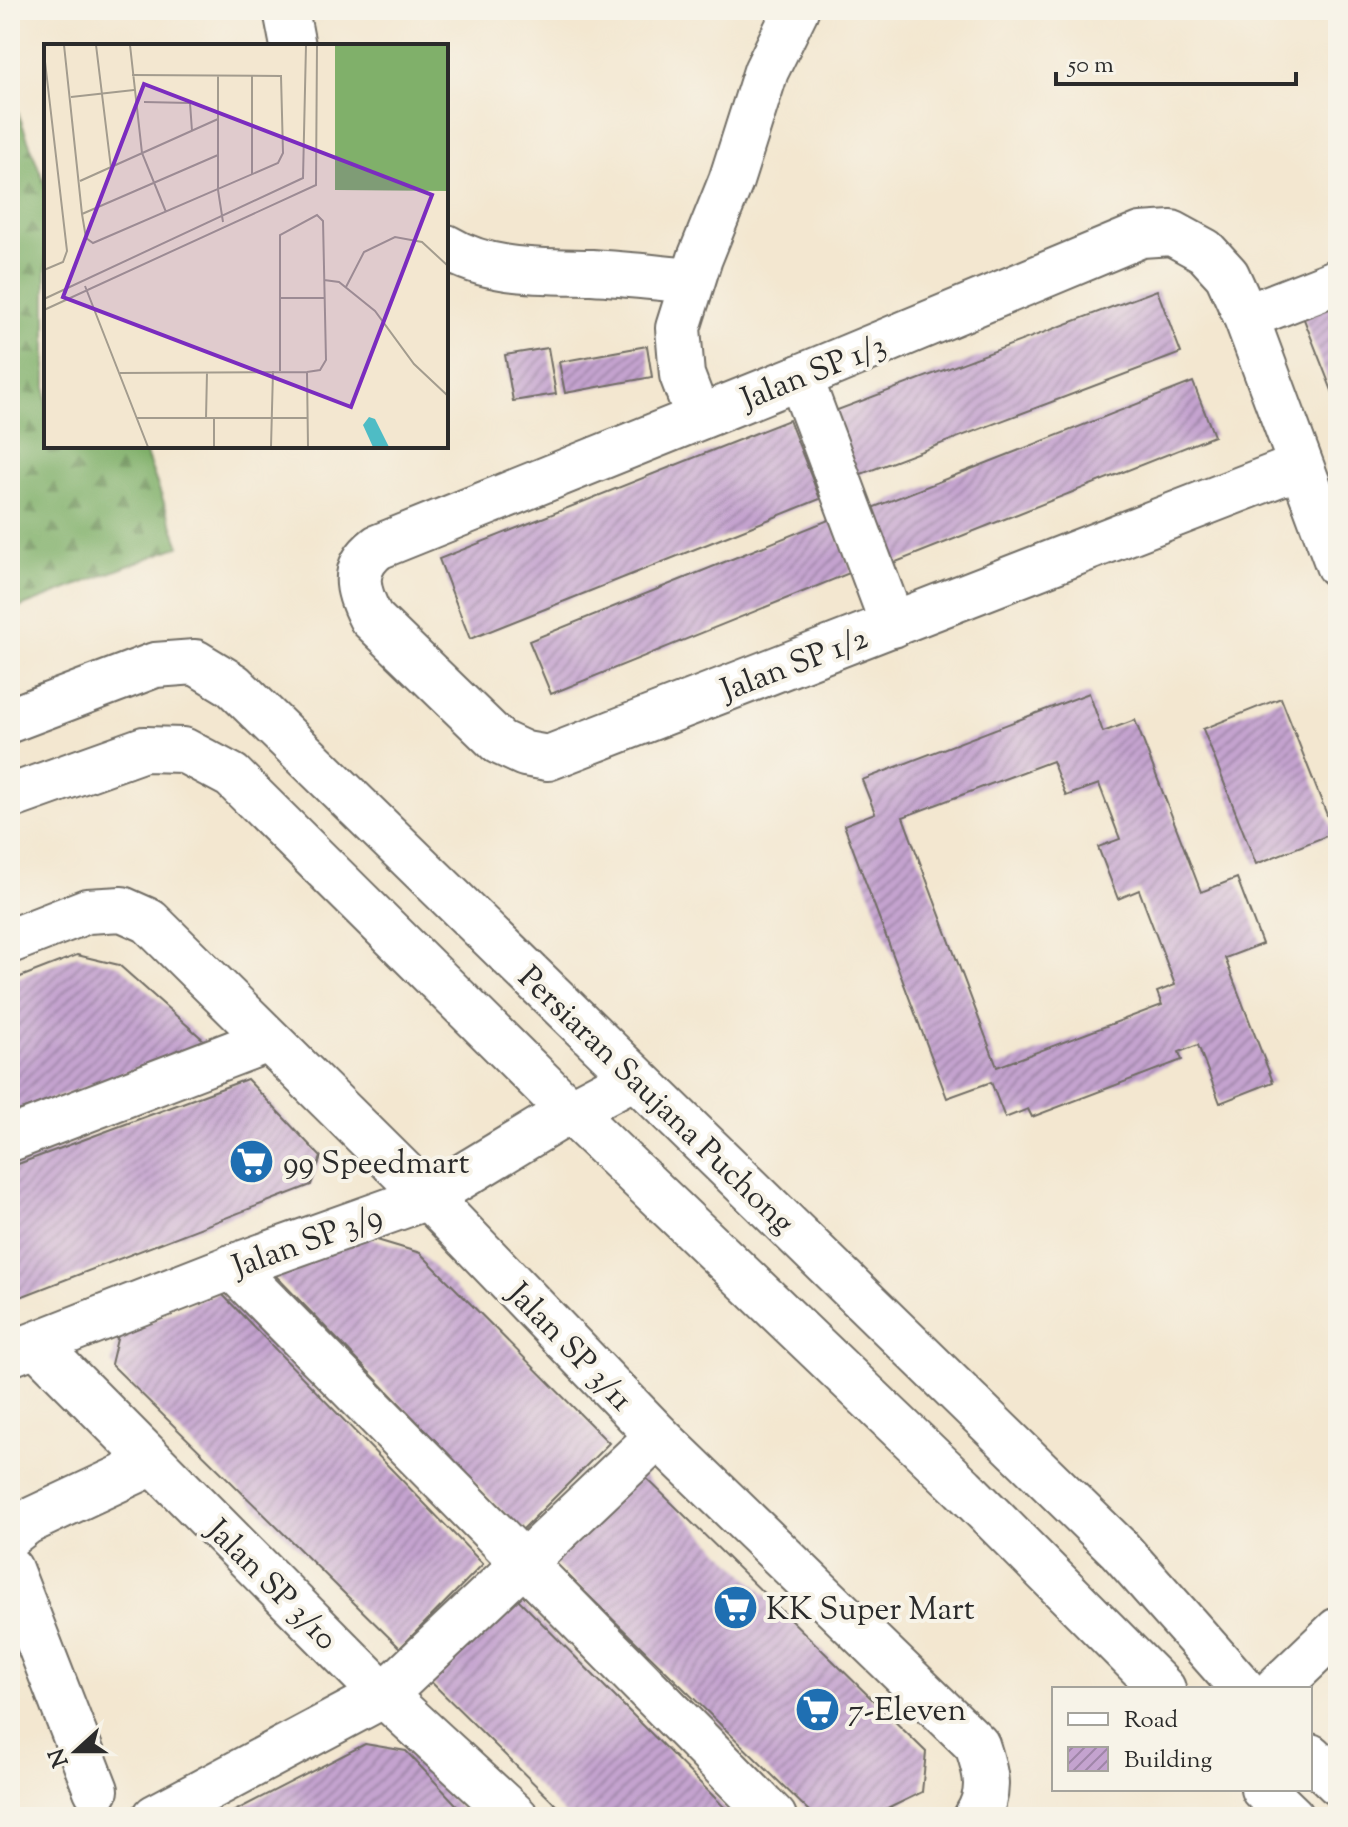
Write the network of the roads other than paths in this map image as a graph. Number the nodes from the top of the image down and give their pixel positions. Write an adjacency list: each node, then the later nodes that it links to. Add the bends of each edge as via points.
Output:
1 (286, 10): 3 (street)
2 (796, 10): 5 (street, via 766,71)
3 (293, 44)
4 (448, 248): 5 (street, via 523,271)
5 (692, 281): 9 (street, via 678,328 682,375)
6 (1338, 281): 7 (street)
7 (1246, 317): 8 (street, Jalan SP 1/3, via 1227,275 1205,251 1172,233 1141,235); 10 (street, Jalan SP 1/3)
8 (800, 377): 9 (street, Jalan SP 1/3); 14 (street)
9 (698, 417): 13 (street, Jalan SP 1/3, via 378,547 366,556)
10 (1300, 466): 11 (street, Jalan SP 1/3); 14 (street, Jalan SP 1/2)
11 (1327, 502): 12 (street, Jalan SP 1/3)
12 (1338, 565)
13 (359, 572): 14 (street, Jalan SP 1/2, via 360,596 371,618 499,742 548,758)
14 (893, 625)
15 (10, 720): 19 (street, Persiaran Saujana Puchong, via 155,665 195,662 233,685)
16 (10, 797): 20 (street, via 144,749 183,750 232,776)
17 (10, 941): 18 (street, Jalan SP 3/11, via 87,911 122,909 149,921)
18 (268, 1040): 21 (street); 22 (street, Jalan SP 3/11)
19 (634, 1077): 20 (street, Jalan SP 3/9); 32 (street, Persiaran Saujana Puchong, via 1119,1549)
20 (570, 1111): 22 (street, Jalan SP 3/9); 31 (street, via 963,1488)
21 (10, 1139)
22 (428, 1197): 23 (street, Jalan SP 3/9); 25 (street, Jalan SP 3/11)
23 (232, 1267): 24 (street, Jalan SP 3/9); 28 (street)
24 (23, 1350): 26 (street, Jalan SP 3/10)
25 (658, 1436): 28 (street); 39 (street, Jalan SP 3/11, via 977,1745 988,1776)
26 (153, 1463): 27 (street); 34 (street, Jalan SP 3/10)
27 (10, 1535)
28 (524, 1564): 34 (street); 42 (street)
29 (10, 1569): 37 (street)
30 (1338, 1630): 33 (street)
31 (1161, 1687)
32 (1241, 1687)
33 (1278, 1687)
34 (384, 1695): 40 (street); 41 (street, Jalan SP 3/10)
35 (1312, 1758): 36 (street)
36 (1338, 1783)
37 (96, 1790)
38 (1265, 1791): 43 (street)
39 (980, 1810)
40 (155, 1817)
41 (516, 1817)
42 (774, 1817)
43 (1292, 1817)

